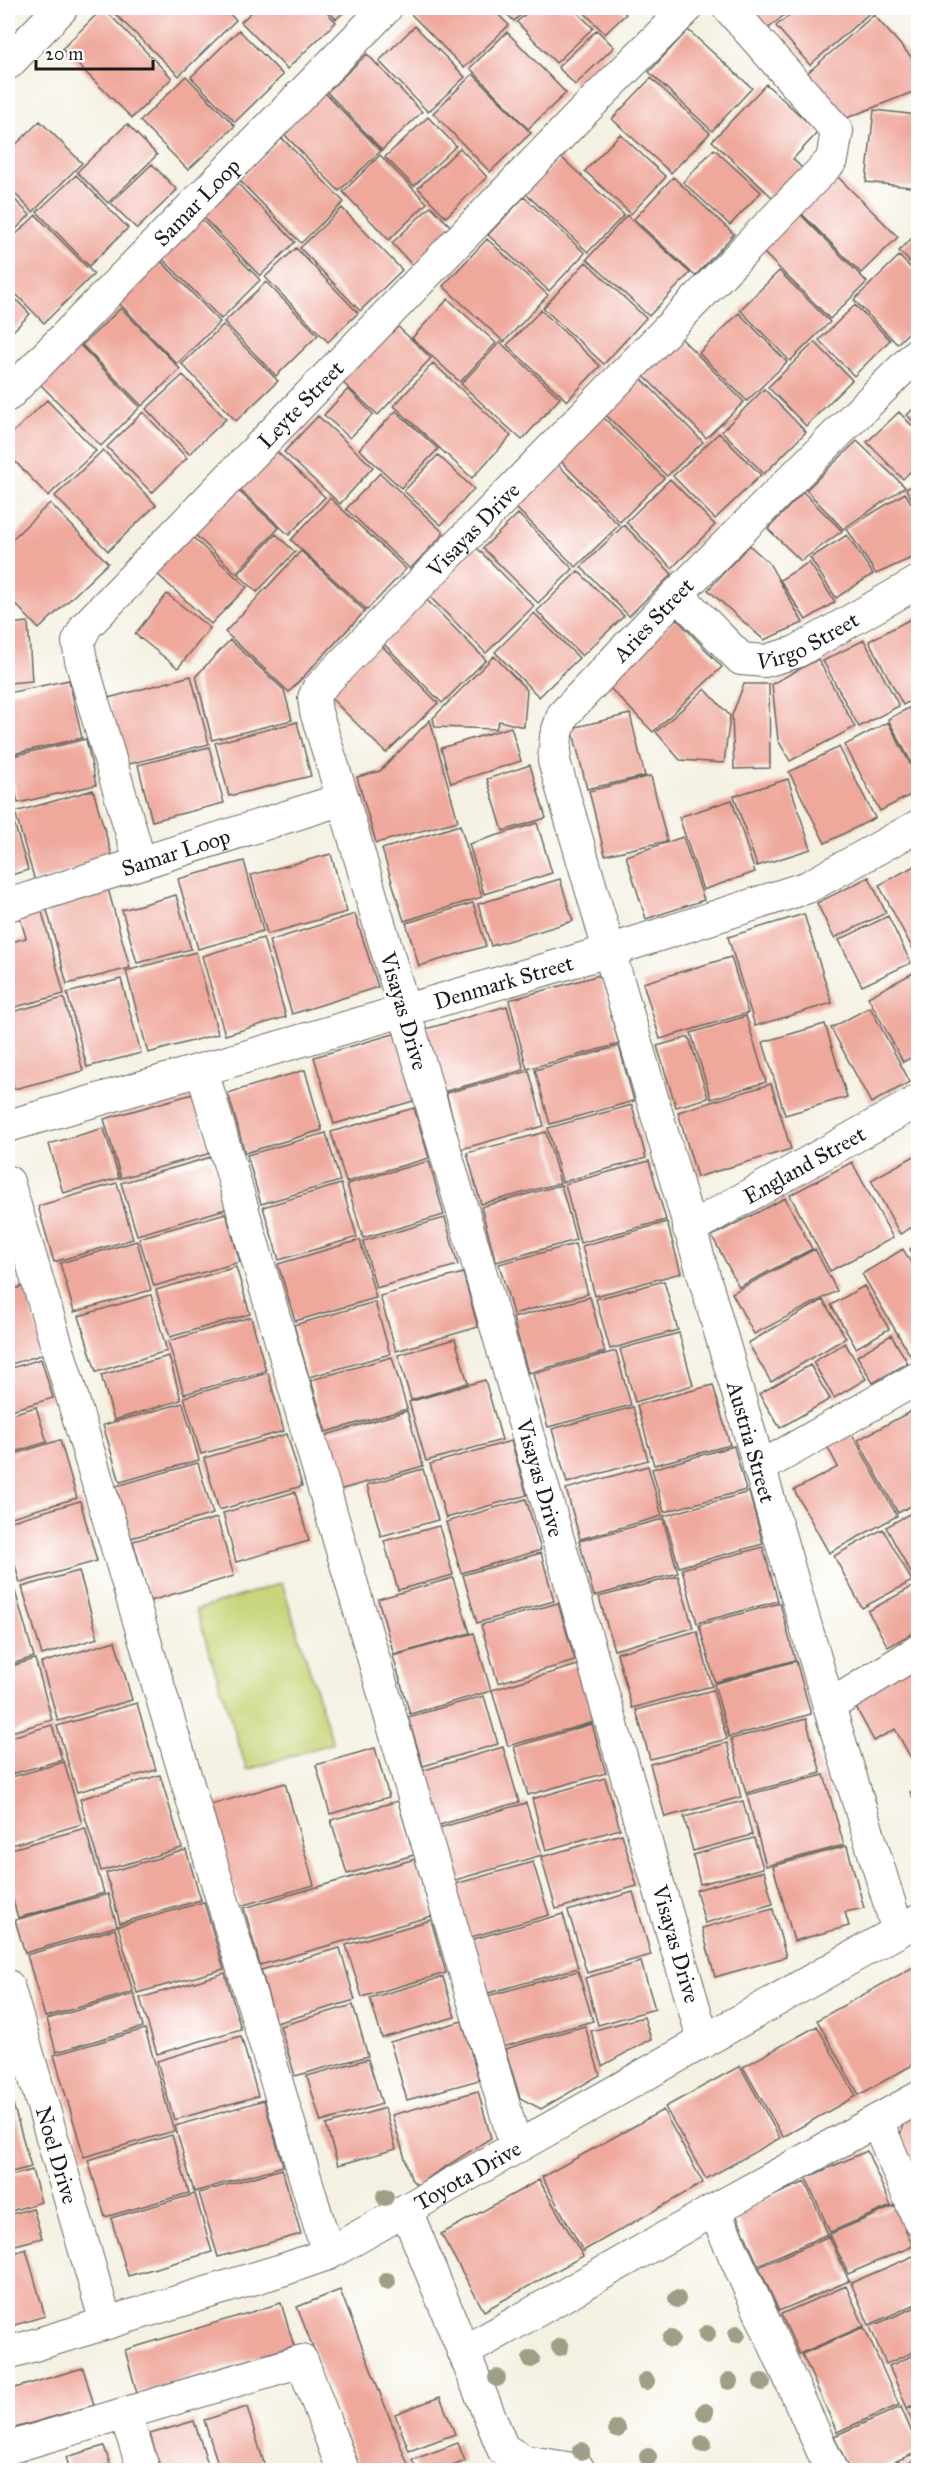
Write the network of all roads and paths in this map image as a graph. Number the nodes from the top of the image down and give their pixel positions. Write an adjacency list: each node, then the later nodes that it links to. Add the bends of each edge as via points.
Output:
1 (61, 8): 5 (street)
2 (386, 8): 7 (street, Samar Loop)
3 (687, 8): 12 (street, Leyte Street, via 86,626 78,642 81,660)
4 (729, 8): 10 (street, Visayas Drive, via 837,131 832,160 318,688 314,698 316,712)
5 (8, 63)
6 (918, 353): 9 (street, Aries Street)
7 (8, 395)
8 (918, 582): 9 (street, Virgo Street, via 796,652 765,661 741,659)
9 (677, 594): 14 (street, Aries Street, via 563,715 556,736 555,761)
10 (343, 799): 12 (street, Samar Loop); 15 (street, Visayas Drive)
11 (918, 826): 14 (street, Denmark Street, via 808,887)
12 (140, 862): 13 (street, Samar Loop)
13 (8, 905)
14 (609, 951): 15 (street, Denmark Street); 20 (street, Austria Street)
15 (404, 1010): 16 (street, Denmark Street); 27 (street, Visayas Drive)
16 (202, 1070): 18 (street, Denmark Street); 30 (street)
17 (918, 1101): 20 (street, England Street)
18 (8, 1126)
19 (8, 1182): 34 (street)
20 (689, 1229): 22 (street, Austria Street)
21 (918, 1378): 22 (street)
22 (759, 1468): 24 (street, Austria Street)
23 (918, 1651): 24 (street)
24 (829, 1706): 25 (street, Austria Street)
25 (908, 1926): 27 (street, Toyota Drive)
26 (8, 1986): 35 (street, Noel Drive)
27 (704, 2042): 30 (street, Toyota Drive)
28 (918, 2098): 29 (street)
29 (877, 2121): 32 (street); 33 (street)
30 (516, 2147): 31 (street, Toyota Drive)
31 (406, 2210): 34 (street, Toyota Drive); 36 (street)
32 (714, 2210): 36 (street); 43 (street)
33 (918, 2217)
34 (328, 2254): 35 (street, Toyota Drive)
35 (106, 2323): 37 (street, Toyota Drive)
36 (464, 2352): 42 (street, via 503,2449 524,2461)
37 (8, 2353)
38 (125, 2414): 39 (street); 40 (street); 41 (street, via 302,2361)
39 (8, 2448)
40 (144, 2470)
41 (343, 2470)
42 (579, 2470)
43 (831, 2470)

